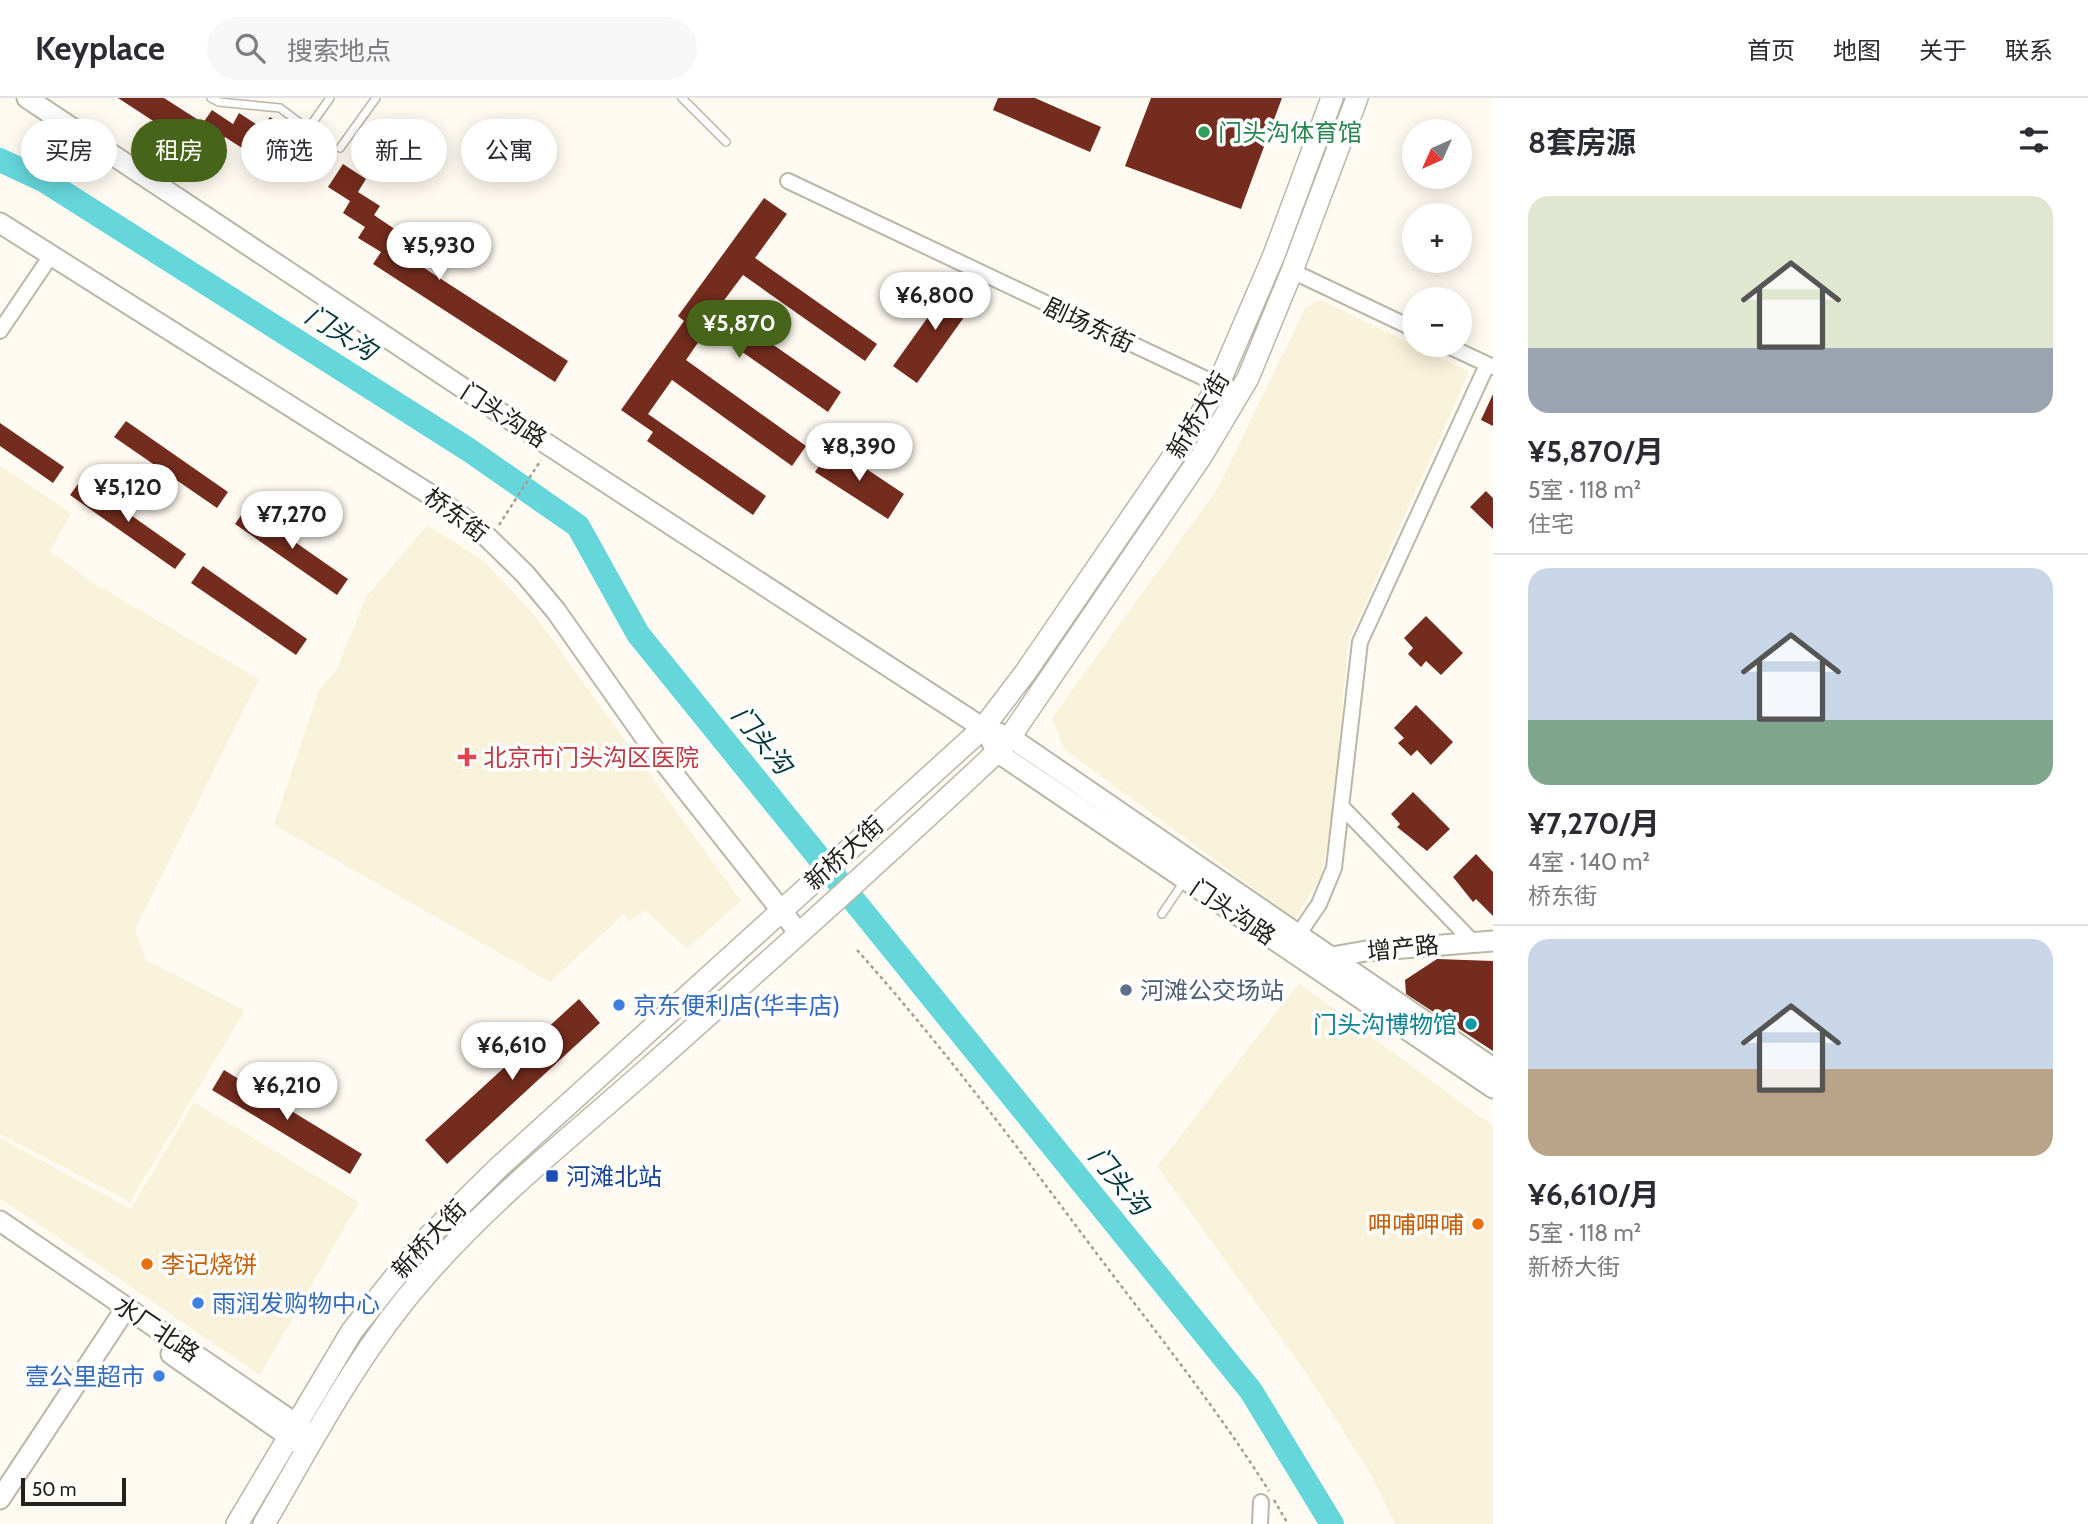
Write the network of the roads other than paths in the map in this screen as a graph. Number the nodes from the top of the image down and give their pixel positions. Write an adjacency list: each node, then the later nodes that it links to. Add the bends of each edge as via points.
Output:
1 (27, 98): 20 (street, 门头沟路)
2 (211, 98): 3 (lane, via 219,103 280,108 308,129)
3 (330, 98)
4 (376, 98): 9 (lane)
5 (682, 98): 8 (lane)
6 (1332, 98): 18 (main road, 新桥大街, via 1274,255)
7 (1357, 98): 13 (main road, 新桥大街)
8 (726, 142)
9 (340, 148)
10 (788, 181): 18 (street, 剧场东街)
11 (0, 223): 12 (street, 桥东街)
12 (52, 254): 15 (street); 24 (street, 桥东街, via 434,497 490,540 556,611 649,743)
13 (1292, 271): 14 (street); 19 (main road, 新桥大街)
14 (1402, 323)
15 (0, 331)
16 (1471, 357): 17 (street)
17 (1490, 366): 22 (street, via 1360,642)
18 (1218, 385): 19 (street, 剧场东街); 20 (main road, 新桥大街, via 1025,673)
19 (1239, 394): 21 (main road, 新桥大街, via 1202,456)
20 (983, 728): 21 (street, 门头沟路); 24 (main road, 新桥大街)
21 (1004, 745): 23 (street, 门头沟路); 26 (main road, 新桥大街)
22 (1343, 808): 27 (street, via 1334,868 1320,904); 28 (street)
23 (1190, 872): 25 (lane); 27 (street, 门头沟路); 30 (street, 门头沟路)
24 (781, 911): 26 (street, 桥东街); 36 (main road, 新桥大街, via 422,1243 352,1331)
25 (1162, 914)
26 (799, 933): 36 (main road, 新桥大街, via 452,1247)
27 (1298, 935): 30 (street, 门头沟路)
28 (1472, 941): 29 (street, 增产路); 30 (street, 增产路)
29 (1493, 941)
30 (1327, 965): 31 (street, 门头沟路); 32 (street, 门头沟路)
31 (1493, 1068)
32 (1493, 1088)
33 (0, 1221): 35 (street, 水厂北路)
34 (0, 1236): 35 (street)
35 (123, 1313): 36 (street, 水厂北路); 37 (street)
36 (301, 1436): 39 (main road, 新桥大街); 40 (main road, 新桥大街)
37 (0, 1499)
38 (1261, 1502): 41 (street)
39 (237, 1524)
40 (264, 1524)
41 (1260, 1524)

